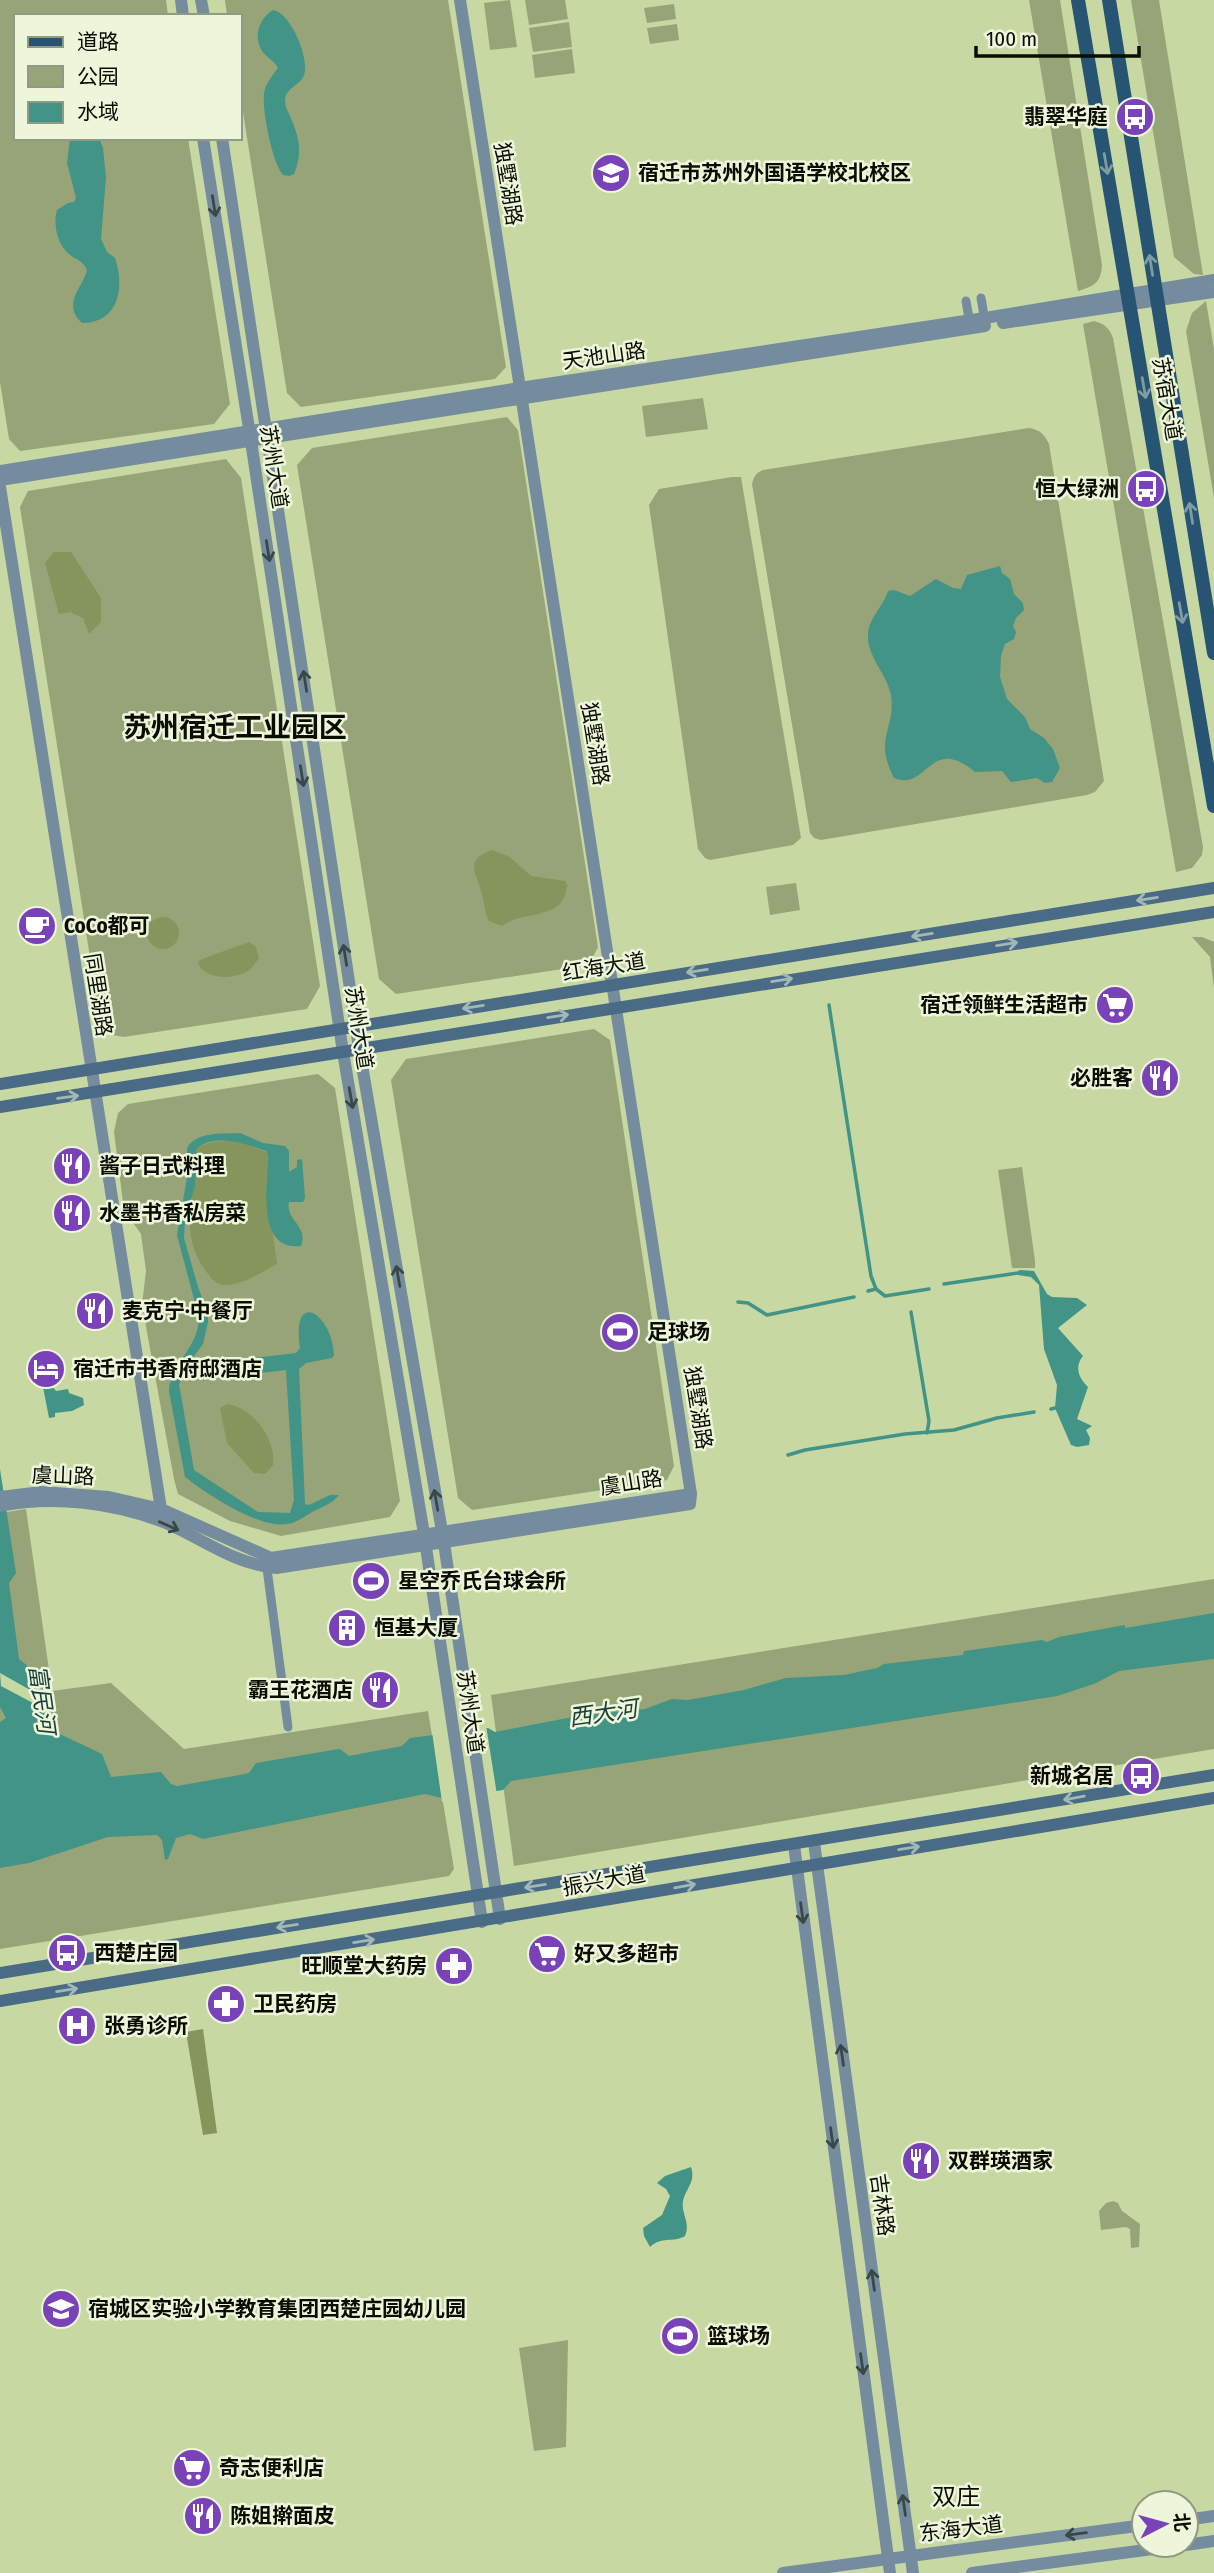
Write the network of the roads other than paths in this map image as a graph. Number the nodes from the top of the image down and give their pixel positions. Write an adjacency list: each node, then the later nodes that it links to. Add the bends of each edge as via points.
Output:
1 (460, 0): 14 (street, 独墅湖路)
2 (1078, 0): 10 (main road, 苏宿大道, one-way to 10)
3 (1109, 0): 8 (main road, 苏宿大道, one-way to 3)
4 (203, 140): 16 (street, 苏州大道, one-way to 16)
5 (222, 140): 15 (street, 苏州大道)
6 (1214, 280): 8 (street, 天池山路)
7 (1214, 292): 8 (street)
8 (1156, 294): 10 (street, 天池山路); 20 (main road, 苏宿大道, one-way to 8)
9 (981, 298): 12 (street)
10 (1128, 299): 12 (street, 天池山路); 21 (main road, 苏宿大道, one-way to 21)
11 (966, 301): 13 (street)
12 (986, 322): 13 (street, 天池山路)
13 (970, 325): 14 (street, 天池山路)
14 (521, 393): 15 (street, 天池山路); 24 (street, 独墅湖路)
15 (267, 433): 16 (street, 天池山路); 26 (street, 苏州大道, one-way to 15)
16 (250, 435): 17 (street, 天池山路); 18 (street, 天池山路); 27 (street, 苏州大道, one-way to 27)
17 (0, 471)
18 (0, 480)
19 (0, 486): 30 (street, 同里湖路)
20 (1214, 653)
21 (1214, 806)
22 (1214, 888): 24 (main road, 红海大道, one-way to 24)
23 (1214, 912): 25 (main road, 红海大道, one-way to 23)
24 (612, 985): 25 (street, 独墅湖路); 26 (main road, 红海大道, one-way to 26)
25 (616, 1006): 28 (main road, 红海大道, one-way to 25); 34 (street, 独墅湖路)
26 (356, 1026): 27 (main road, 红海大道); 28 (street, 苏州大道)
27 (339, 1029): 29 (street, 苏州大道); 30 (main road, 红海大道)
28 (359, 1048): 29 (main road, 红海大道); 37 (street, 苏州大道, one-way to 28)
29 (343, 1052): 32 (main road, 红海大道); 38 (street, 苏州大道, one-way to 38)
30 (90, 1070): 31 (main road, 红海大道); 32 (street, 同里湖路)
31 (0, 1084)
32 (94, 1093): 33 (main road, 红海大道, one-way to 32); 36 (street, 同里湖路)
33 (0, 1107)
34 (691, 1494): 37 (street, 虞山路)
35 (3, 1501): 36 (street, 虞山路, via 41,1492 79,1493); 39 (street, 虞山路, one-way to 39, via 69,1502 114,1509 166,1523 257,1566)
36 (160, 1509): 39 (street, 虞山路)
37 (442, 1537): 38 (street, 虞山路); 47 (street, 苏州大道)
38 (425, 1539): 39 (street, 虞山路); 48 (street, 苏州大道)
39 (266, 1561): 40 (street)
40 (288, 1727)
41 (1214, 1775): 43 (main road, 振兴大道, one-way to 43)
42 (1214, 1798): 45 (main road, 振兴大道, one-way to 42)
43 (814, 1842): 44 (main road, 振兴大道); 45 (street, 吉林路)
44 (794, 1845): 46 (street, 吉林路); 47 (main road, 振兴大道, one-way to 47)
45 (816, 1863): 46 (main road, 振兴大道); 55 (street, 吉林路, one-way to 45)
46 (796, 1867): 49 (main road, 振兴大道, one-way to 46); 56 (street, 吉林路, one-way to 56)
47 (495, 1892): 48 (main road, 振兴大道); 49 (street, 苏州大道)
48 (477, 1895): 50 (street, 苏州大道); 51 (main road, 振兴大道, one-way to 51)
49 (499, 1919): 50 (main road, 振兴大道)
50 (482, 1922): 52 (main road, 振兴大道, one-way to 50)
51 (0, 1973)
52 (0, 2001)
53 (1130, 2527): 55 (street, 东海大道, one-way to 55)
54 (1130, 2552): 60 (street)
55 (911, 2555): 56 (street, 东海大道); 59 (street, 吉林路)
56 (888, 2558): 57 (street, 东海大道); 58 (street, 吉林路)
57 (783, 2573)
58 (891, 2573)
59 (913, 2573)
60 (972, 2573)

